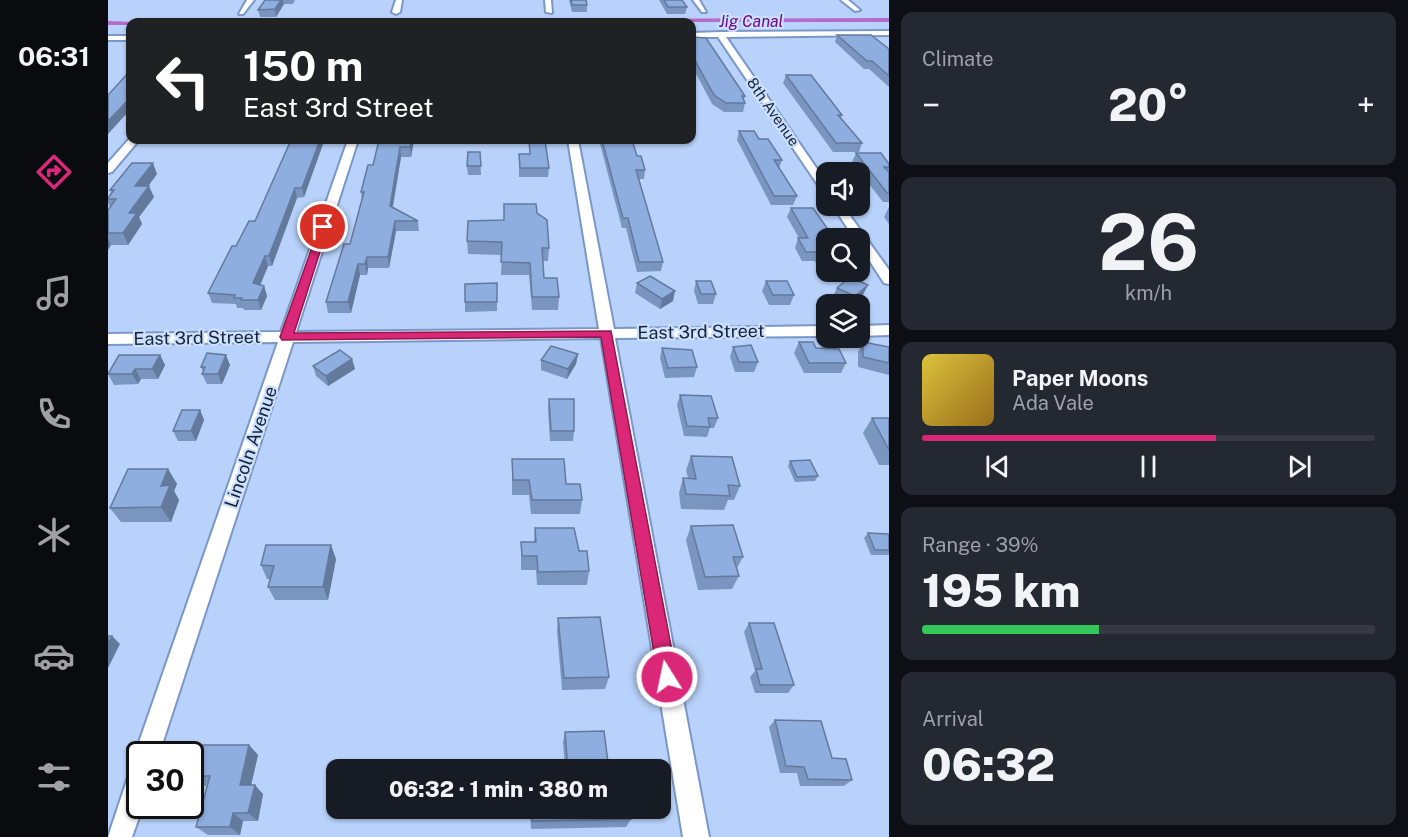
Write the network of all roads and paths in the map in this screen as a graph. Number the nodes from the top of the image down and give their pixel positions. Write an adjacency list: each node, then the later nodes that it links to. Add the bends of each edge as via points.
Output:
1 (251, 0): 10 (street)
2 (399, 0): 8 (street)
3 (548, 0): 9 (street)
4 (696, 0): 7 (street)
5 (844, 0): 6 (street)
6 (856, 10)
7 (704, 11)
8 (396, 12)
9 (550, 12)
10 (241, 13)
11 (696, 34): 12 (street)
12 (720, 34): 13 (street); 20 (street, 8th Avenue)
13 (888, 35)
14 (108, 38): 15 (street)
15 (126, 38)
16 (131, 144): 19 (street)
17 (352, 144): 27 (street, Lincoln Avenue)
18 (574, 144): 26 (street)
19 (108, 170)
20 (816, 174)
21 (845, 216): 22 (street)
22 (889, 280)
23 (889, 330): 25 (street)
24 (816, 331): 26 (street, East 3rd Street)
25 (870, 331)
26 (607, 333): 27 (street, East 3rd Street); 32 (street)
27 (286, 337): 28 (street, East 3rd Street); 29 (street, Lincoln Avenue)
28 (108, 339)
29 (151, 741)
30 (126, 817): 31 (street)
31 (119, 837)
32 (696, 837)

